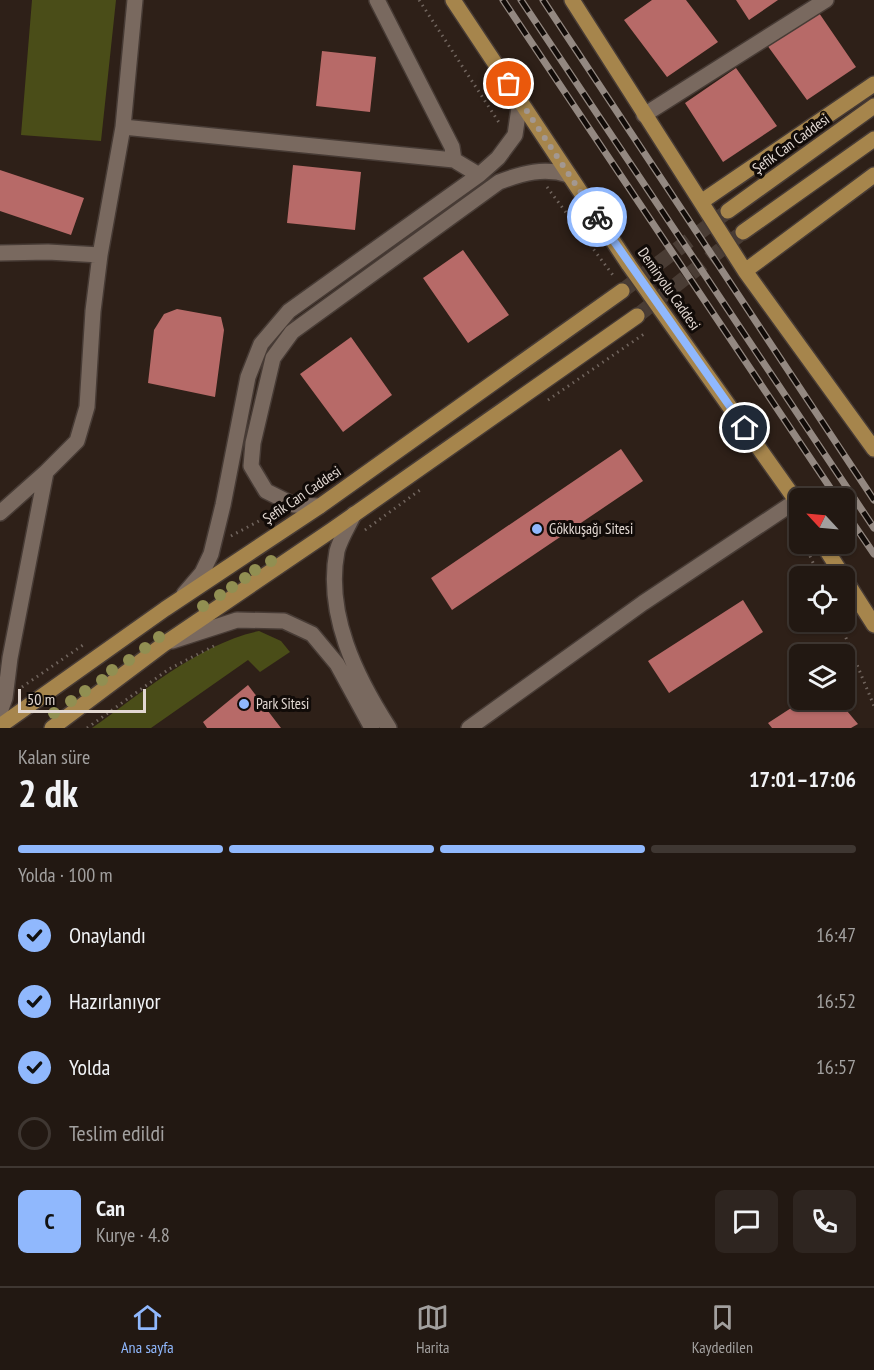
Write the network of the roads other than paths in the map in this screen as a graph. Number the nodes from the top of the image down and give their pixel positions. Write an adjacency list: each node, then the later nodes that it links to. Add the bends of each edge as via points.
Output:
1 (135, 0): 10 (street)
2 (377, 0): 12 (street, via 452,147)
3 (453, 0): 7 (main road, Demiryolu Caddesi)
4 (826, 0): 9 (street)
5 (578, 2): 9 (main road)
6 (874, 84): 16 (main road)
7 (520, 101): 13 (street, via 515,135); 14 (main road, Demiryolu Caddesi)
8 (874, 106): 17 (main road, Şefik Can Caddesi)
9 (644, 115): 16 (main road)
10 (123, 127): 12 (street); 20 (street)
11 (874, 139): 18 (main road)
12 (454, 160): 13 (street)
13 (479, 175): 32 (street, via 289,311 261,344 248,377 211,554 202,573)
14 (569, 175): 26 (main road, Demiryolu Caddesi); 27 (street, via 529,171 499,182 292,332 273,357 251,466 266,491 294,505)
15 (874, 175): 21 (main road)
16 (701, 202): 21 (main road)
17 (728, 211)
18 (743, 232)
19 (0, 254): 20 (street)
20 (100, 255): 25 (street, via 87,407 77,441)
21 (745, 271): 24 (main road)
22 (622, 289): 27 (main road, Şefik Can Caddesi)
23 (637, 316): 30 (main road)
24 (874, 449)
25 (46, 472): 29 (street); 35 (street)
26 (789, 498)
27 (320, 506): 32 (main road, Şefik Can Caddesi)
28 (789, 508): 40 (street, via 643,603)
29 (0, 513)
30 (354, 514): 34 (main road); 39 (street, via 337,550 335,597 343,635 358,672)
31 (855, 595): 33 (main road)
32 (179, 600): 36 (main road, Şefik Can Caddesi)
33 (874, 626)
34 (164, 644): 37 (main road); 38 (street, via 237,620 284,621 312,634 336,664)
35 (2, 705)
36 (0, 726)
37 (52, 728)
38 (372, 728)
39 (389, 728)
40 (469, 728)

